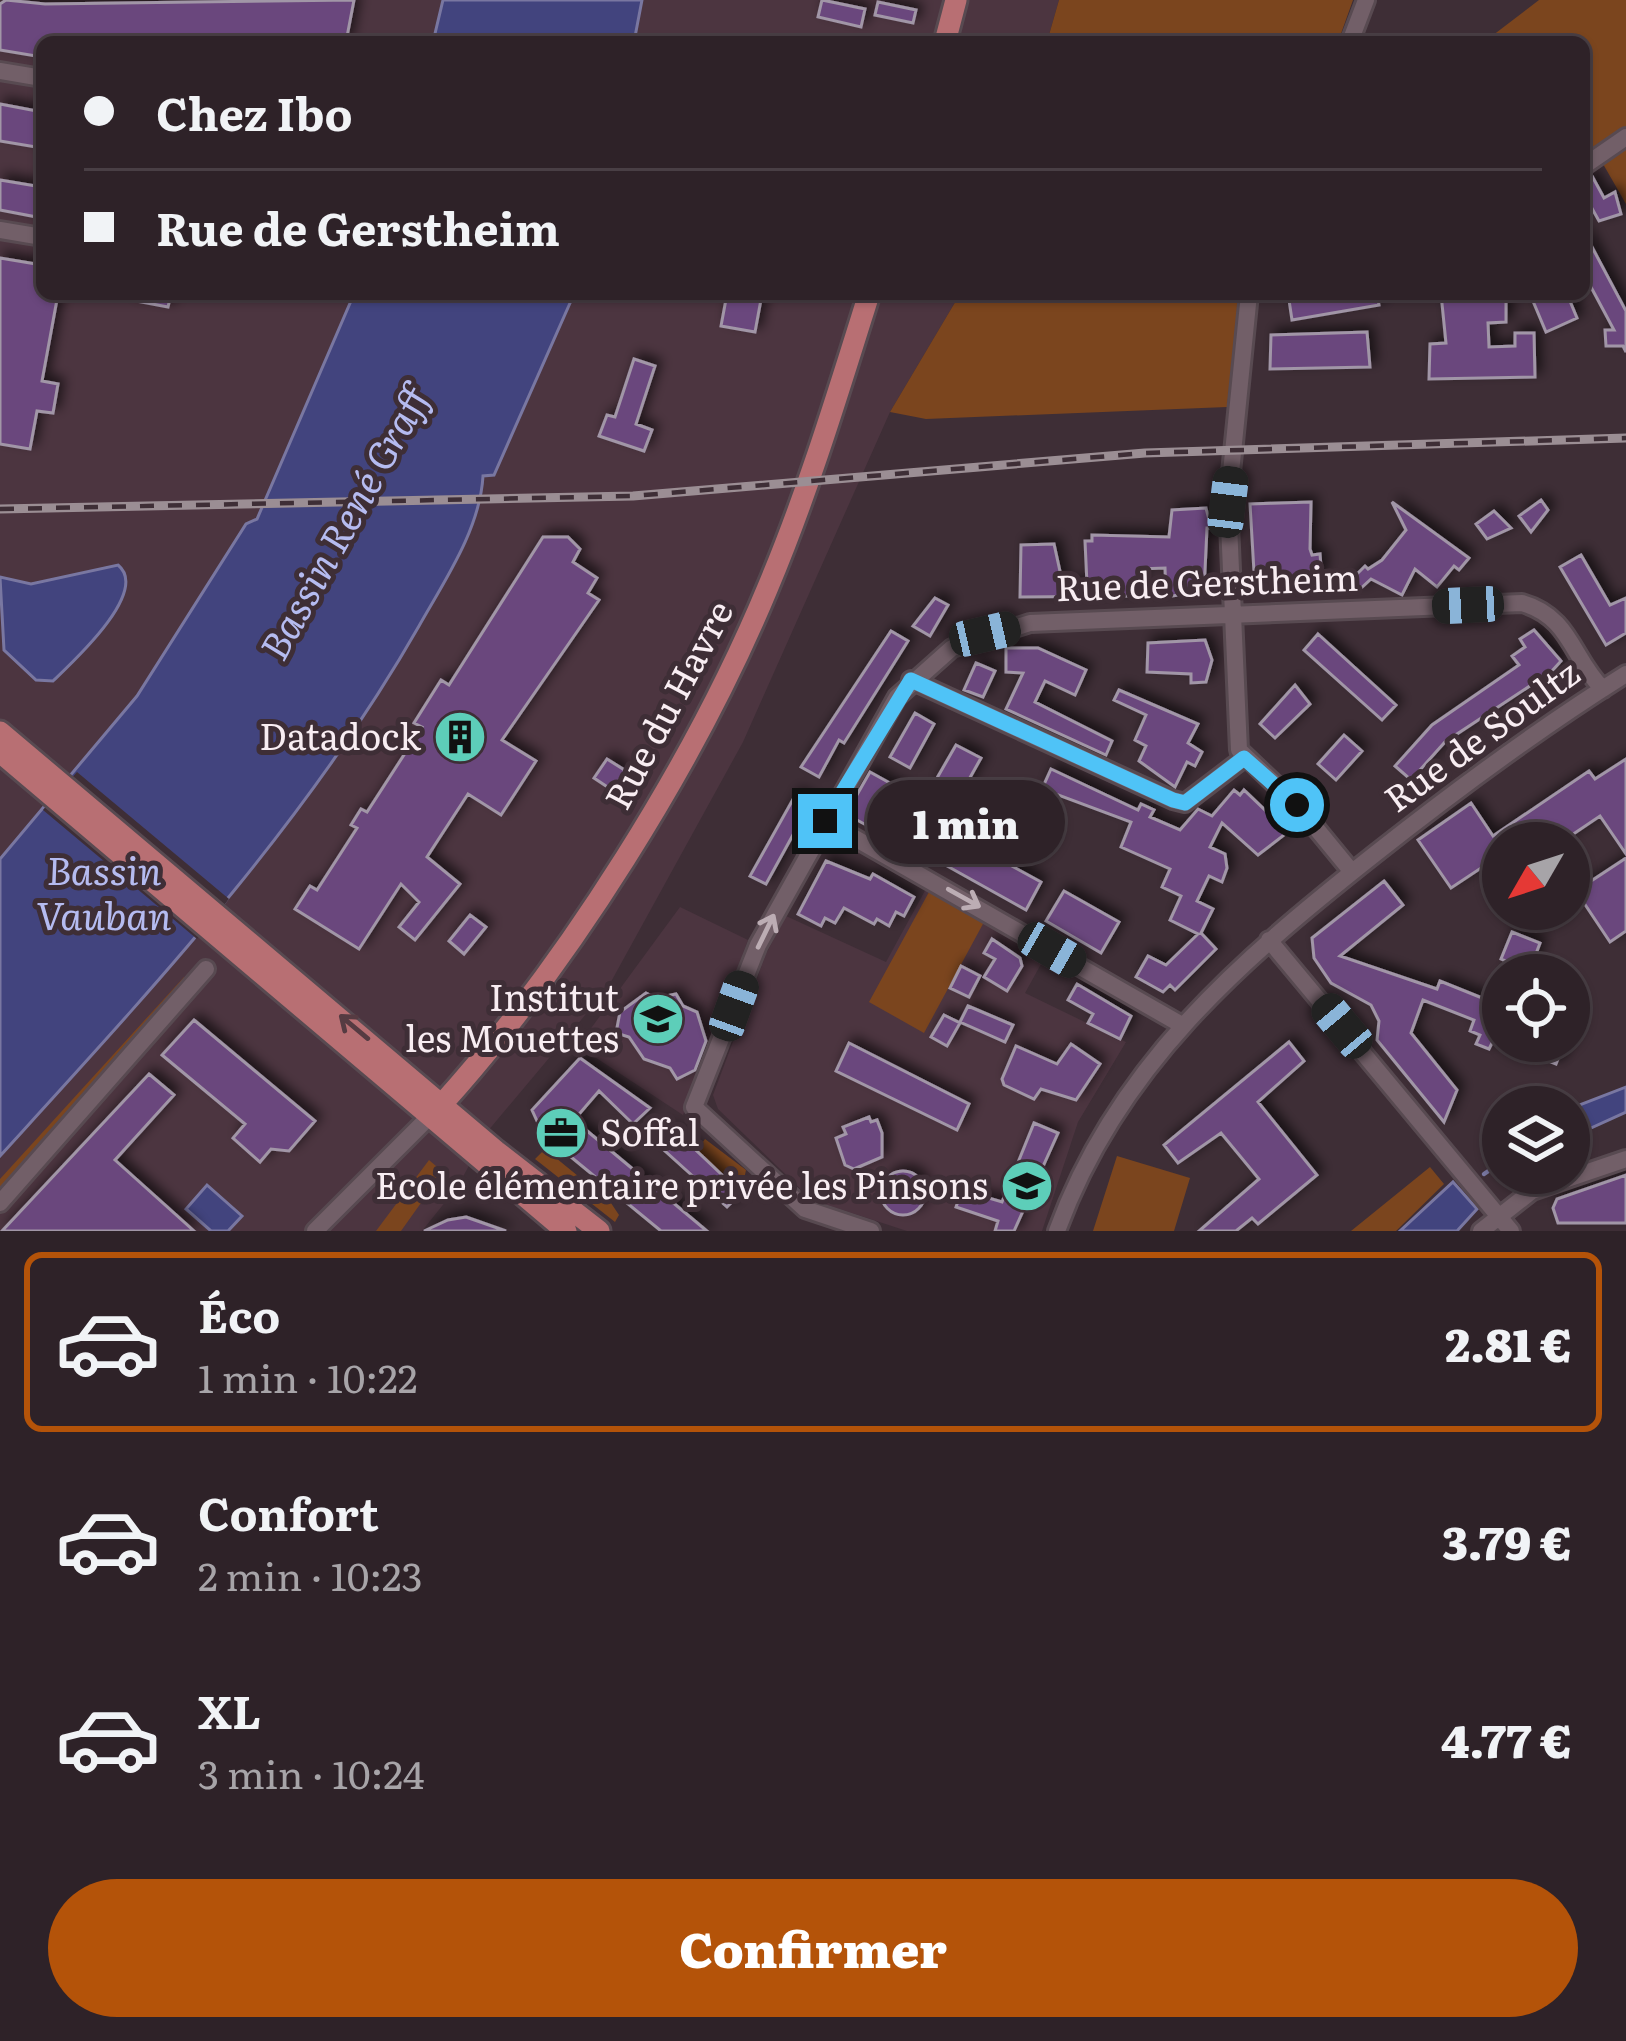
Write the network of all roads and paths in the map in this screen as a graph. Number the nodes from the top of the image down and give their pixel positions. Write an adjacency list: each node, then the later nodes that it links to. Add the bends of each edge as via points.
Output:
1 (956, 0): 3 (main road)
2 (1366, 0): 4 (street)
3 (947, 36)
4 (1352, 36)
5 (0, 70): 6 (street)
6 (36, 77)
7 (1626, 137): 8 (street)
8 (1590, 162)
9 (0, 230): 10 (street)
10 (36, 236)
11 (867, 300): 24 (main road, Rue du Havre, via 750,628 609,880)
12 (1248, 300): 13 (street, via 1228,502)
13 (1233, 616): 15 (street, Rue de Gerstheim, via 1030,623 952,648); 16 (street, Rue de Gerstheim, via 1522,603 1566,629); 18 (street)
14 (1626, 674): 16 (street, Rue de Soultz)
15 (911, 680): 18 (street, via 1185,803); 19 (street, Rue de Gerstheim)
16 (1603, 689): 20 (street, Rue de Soultz, via 1505,752)
17 (1, 739): 24 (main road)
18 (1244, 758): 20 (street, via 1297,805)
19 (825, 821): 23 (street, one-way to 23); 31 (street, Rue de Gerstheim, one-way to 19, via 805,1209 694,1107 758,945)
20 (1352, 872): 21 (street, Rue de Soultz)
21 (1269, 940): 23 (street, Rue de Soultz); 27 (street)
22 (206, 969): 26 (street)
23 (1180, 1024): 32 (street, Rue de Soultz, via 1107,1126)
24 (436, 1110): 28 (street); 29 (main road); 30 (main road)
25 (1626, 1159): 27 (street, via 1532,1191)
26 (0, 1203)
27 (1499, 1216): 33 (street); 34 (street)
28 (315, 1231)
29 (566, 1231)
30 (599, 1231)
31 (871, 1231)
32 (1058, 1231)
33 (1481, 1231)
34 (1511, 1231)

